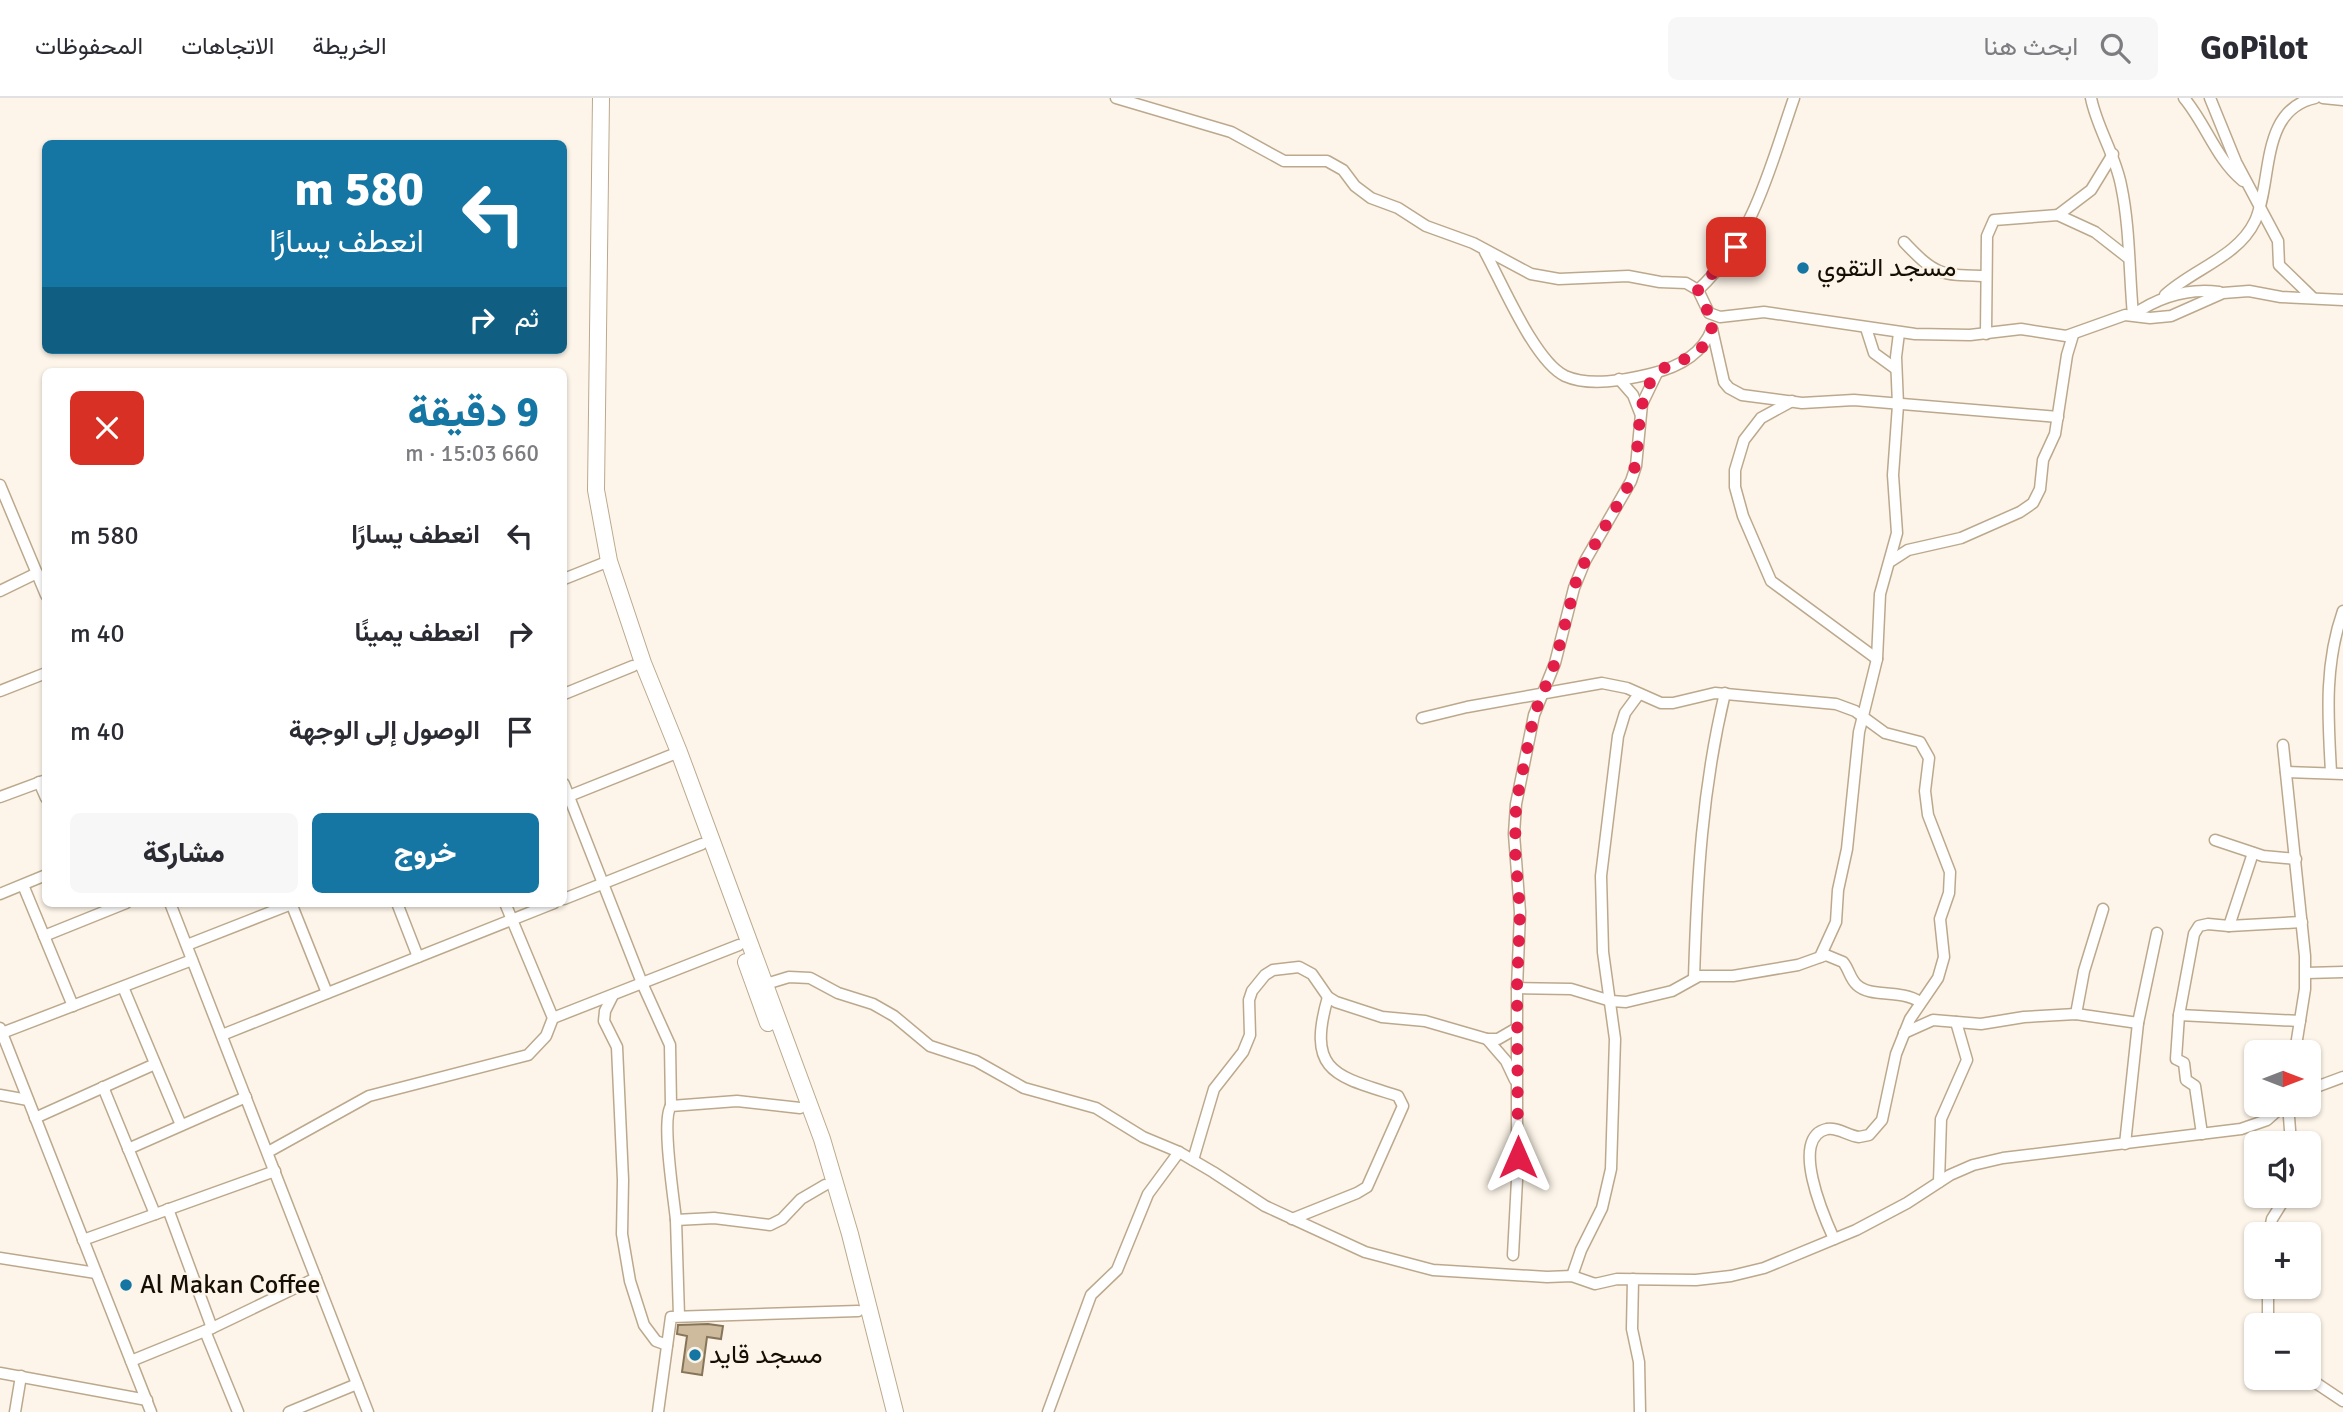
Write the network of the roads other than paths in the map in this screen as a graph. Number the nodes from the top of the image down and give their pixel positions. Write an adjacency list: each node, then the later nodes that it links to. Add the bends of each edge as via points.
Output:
1 (1116, 98): 15 (street, via 1231,132 1284,161 1328,161 1371,198)
2 (1794, 98): 18 (street, via 1747,227 1729,256)
3 (2091, 98): 10 (street)
4 (2184, 98): 11 (street, via 2222,158)
5 (2210, 98): 11 (street)
6 (2315, 98): 12 (street, via 2290,111 2277,133)
7 (2323, 98): 9 (street)
8 (593, 99): 39 (street, via 596,491)
9 (2343, 100)
10 (2113, 154): 13 (street, via 2091,190); 16 (street, via 2124,200)
11 (2247, 184): 12 (street)
12 (2259, 206): 20 (street, via 2278,241 2279,265); 21 (street, via 2250,230 2233,248)
13 (2057, 215): 16 (street, via 2095,232); 17 (street, via 1994,220 1987,230)
14 (1904, 242): 17 (street, via 1925,265 1939,272)
15 (1484, 249): 18 (street, via 1545,278 1628,276 1686,283); 32 (street, via 1537,348 1554,369 1578,380)
16 (2127, 257): 23 (street)
17 (1986, 276): 28 (street)
18 (1698, 290): 24 (street)
19 (2223, 293): 20 (street); 21 (street, via 2191,291); 23 (street, via 2171,316)
20 (2312, 297): 22 (street)
21 (2160, 299): 23 (street)
22 (2343, 300)
23 (2133, 315): 29 (street)
24 (1714, 316): 25 (street, via 1765,312); 26 (street)
25 (1866, 328): 27 (street); 30 (street, via 1874,353)
26 (1712, 329): 31 (street, via 1699,351); 33 (street, via 1728,388 1742,395)
27 (1899, 333): 28 (street); 30 (street)
28 (1986, 334): 29 (street, via 2021,329)
29 (2073, 335): 36 (street)
30 (1896, 369): 34 (street)
31 (1657, 373): 32 (street); 35 (street)
32 (1619, 379): 35 (street)
33 (1792, 401): 34 (street); 45 (street, via 1762,418 1744,440 1735,470 1743,516 1771,581)
34 (1898, 405): 36 (street); 38 (street, via 1893,475 1897,533)
35 (1641, 416): 51 (street, via 1631,481 1578,574 1555,663)
36 (2058, 417): 38 (street, via 2043,460 2040,489 2027,508 1950,542 1908,550)
37 (0, 485): 40 (street)
38 (1891, 561): 45 (street, via 1880,594)
39 (604, 563): 41 (street); 46 (street); 56 (street)
40 (37, 573): 42 (street); 43 (street)
41 (567, 578)
42 (42, 585)
43 (0, 591)
44 (2343, 611): 58 (street, via 2327,687)
45 (1877, 659): 53 (street)
46 (633, 666): 49 (street); 56 (street)
47 (42, 675): 48 (street)
48 (0, 691)
49 (567, 693)
50 (1725, 693): 52 (street, via 1673,703); 53 (street, via 1836,704); 95 (street, via 1702,817)
51 (1542, 694): 52 (street, via 1602,683); 54 (street); 99 (street, via 1516,804)
52 (1639, 694): 103 (street, via 1620,724 1602,850 1601,926)
53 (1863, 717): 91 (street, via 1836,922); 104 (street, via 1885,733 1920,742 1929,758 1926,803 1951,882 1940,919 1942,968)
54 (1422, 718)
55 (2283, 745): 57 (street)
56 (674, 754): 62 (street); 65 (street); 97 (street)
57 (2286, 772): 58 (street); 67 (street)
58 (2330, 772): 59 (street)
59 (2343, 774)
60 (42, 781): 61 (street)
61 (0, 797)
62 (567, 797)
63 (567, 799): 70 (street)
64 (2215, 841): 66 (street)
65 (702, 844): 70 (street); 89 (street)
66 (2253, 853): 67 (street); 85 (street)
67 (2296, 859): 84 (street)
68 (42, 877): 69 (street)
69 (23, 884): 71 (street); 87 (street)
70 (603, 884): 72 (street); 96 (street)
71 (0, 894)
72 (567, 898)
73 (90, 907): 82 (street)
74 (116, 907): 82 (street)
75 (172, 907): 88 (street)
76 (283, 907): 88 (street)
77 (295, 907): 100 (street)
78 (399, 907): 90 (street)
79 (508, 907): 83 (street)
80 (544, 907): 83 (street)
81 (2103, 909): 106 (street)
82 (93, 916): 87 (street)
83 (512, 919): 90 (street); 108 (street)
84 (2302, 922): 85 (street); 94 (street)
85 (2229, 926): 107 (street, via 2208,924 2196,930)
86 (2157, 933): 111 (street)
87 (44, 936): 105 (street)
88 (187, 945): 92 (street)
89 (739, 945): 96 (street); 127 (street)
90 (418, 957): 100 (street)
91 (1820, 957): 95 (street, via 1733,976); 104 (street, via 1838,958 1856,984 1866,990 1898,993)
92 (192, 960): 98 (street); 115 (street)
93 (2343, 972): 94 (street)
94 (2306, 973): 109 (street)
95 (1694, 978): 103 (street, via 1657,996)
96 (642, 983): 101 (street); 126 (street, via 670,1045)
97 (766, 984): 135 (street, via 789,977 819,982 884,1009 930,1046 976,1061 1024,1088 1096,1108); 170 (street, via 822,1139)
98 (123, 986): 105 (street); 118 (street)
99 (1517, 988): 103 (street, via 1571,989); 112 (street)
100 (327, 993): 115 (street)
101 (613, 995): 108 (street); 155 (street, via 604,1021 617,1047 622,1234 644,1325 656,1341)
102 (1328, 997): 116 (street, via 1382,1017 1425,1021); 136 (street, via 1312,974 1299,967 1273,971 1258,982 1249,1000 1250,1035 1214,1089); 142 (street, via 1322,1040 1329,1067 1344,1079 1398,1096 1403,1106 1367,1186)
103 (1611, 1001): 149 (street, via 1615,1039 1611,1170 1602,1208)
104 (1920, 1003): 114 (street)
105 (72, 1006): 113 (street)
106 (2076, 1014): 110 (street); 111 (street)
107 (2179, 1014): 109 (street); 131 (street, via 2176,1059 2184,1063 2186,1080 2195,1087)
108 (553, 1018): 134 (street, via 546,1036 528,1055 369,1096)
109 (2300, 1021): 117 (street)
110 (1956, 1023): 114 (street, via 1933,1020); 138 (street, via 1967,1060 1941,1119)
111 (2138, 1023): 132 (street)
112 (1517, 1028): 116 (street, via 1498,1039); 122 (street)
113 (1, 1030): 125 (street)
114 (1904, 1034): 144 (street, via 1889,1073 1877,1129 1859,1138 1824,1130 1809,1148 1813,1178)
115 (222, 1035): 124 (street)
116 (1487, 1039): 122 (street, via 1506,1061)
117 (2297, 1040)
118 (155, 1064): 121 (street); 130 (street)
119 (2343, 1077): 120 (street)
120 (2321, 1085)
121 (103, 1087): 129 (street); 133 (street)
122 (1518, 1088): 146 (street)
123 (0, 1095): 125 (street)
124 (246, 1097): 130 (street); 134 (street)
125 (28, 1100): 129 (street)
126 (671, 1106): 127 (street, via 737,1101); 143 (street, via 667,1111 668,1146)
127 (800, 1108): 139 (street)
128 (2269, 1117): 131 (street)
129 (35, 1118): 145 (street)
130 (181, 1125): 133 (street)
131 (2202, 1135): 132 (street)
132 (2125, 1144): 138 (street, via 1988,1160)
133 (128, 1149): 141 (street)
134 (268, 1152): 137 (street)
135 (1179, 1153): 136 (street); 171 (street, via 1148,1194 1117,1270 1091,1295)
136 (1193, 1160): 142 (street)
137 (275, 1171): 140 (street); 150 (street)
138 (1939, 1182): 144 (street, via 1874,1222)
139 (825, 1185): 143 (street, via 770,1225 715,1218); 152 (street)
140 (168, 1209): 141 (street); 154 (street)
141 (155, 1214): 145 (street)
142 (1292, 1219): 149 (street, via 1365,1252 1410,1266)
143 (676, 1220): 153 (street)
144 (1834, 1239): 151 (street, via 1765,1268 1731,1276)
145 (83, 1240): 148 (street)
146 (1513, 1255)
147 (0, 1258): 148 (street)
148 (96, 1273): 156 (street)
149 (1572, 1276): 151 (street, via 1595,1283)
150 (316, 1278): 154 (street); 159 (street)
151 (1633, 1279): 172 (street, via 1632,1329 1639,1362)
152 (858, 1311): 153 (street); 169 (street)
153 (678, 1316): 155 (street, via 671,1317)
154 (209, 1329): 156 (street); 165 (street)
155 (667, 1345): 168 (street)
156 (131, 1361): 161 (street)
157 (0, 1373): 158 (street)
158 (21, 1376): 161 (street); 163 (street)
159 (357, 1384): 166 (street); 167 (street)
160 (2321, 1387): 162 (street)
161 (147, 1400): 164 (street)
162 (2343, 1401)
163 (15, 1412)
164 (151, 1412)
165 (238, 1412)
166 (289, 1412)
167 (368, 1412)
168 (658, 1412)
169 (884, 1412)
170 (895, 1412)
171 (1048, 1412)
172 (1640, 1412)

